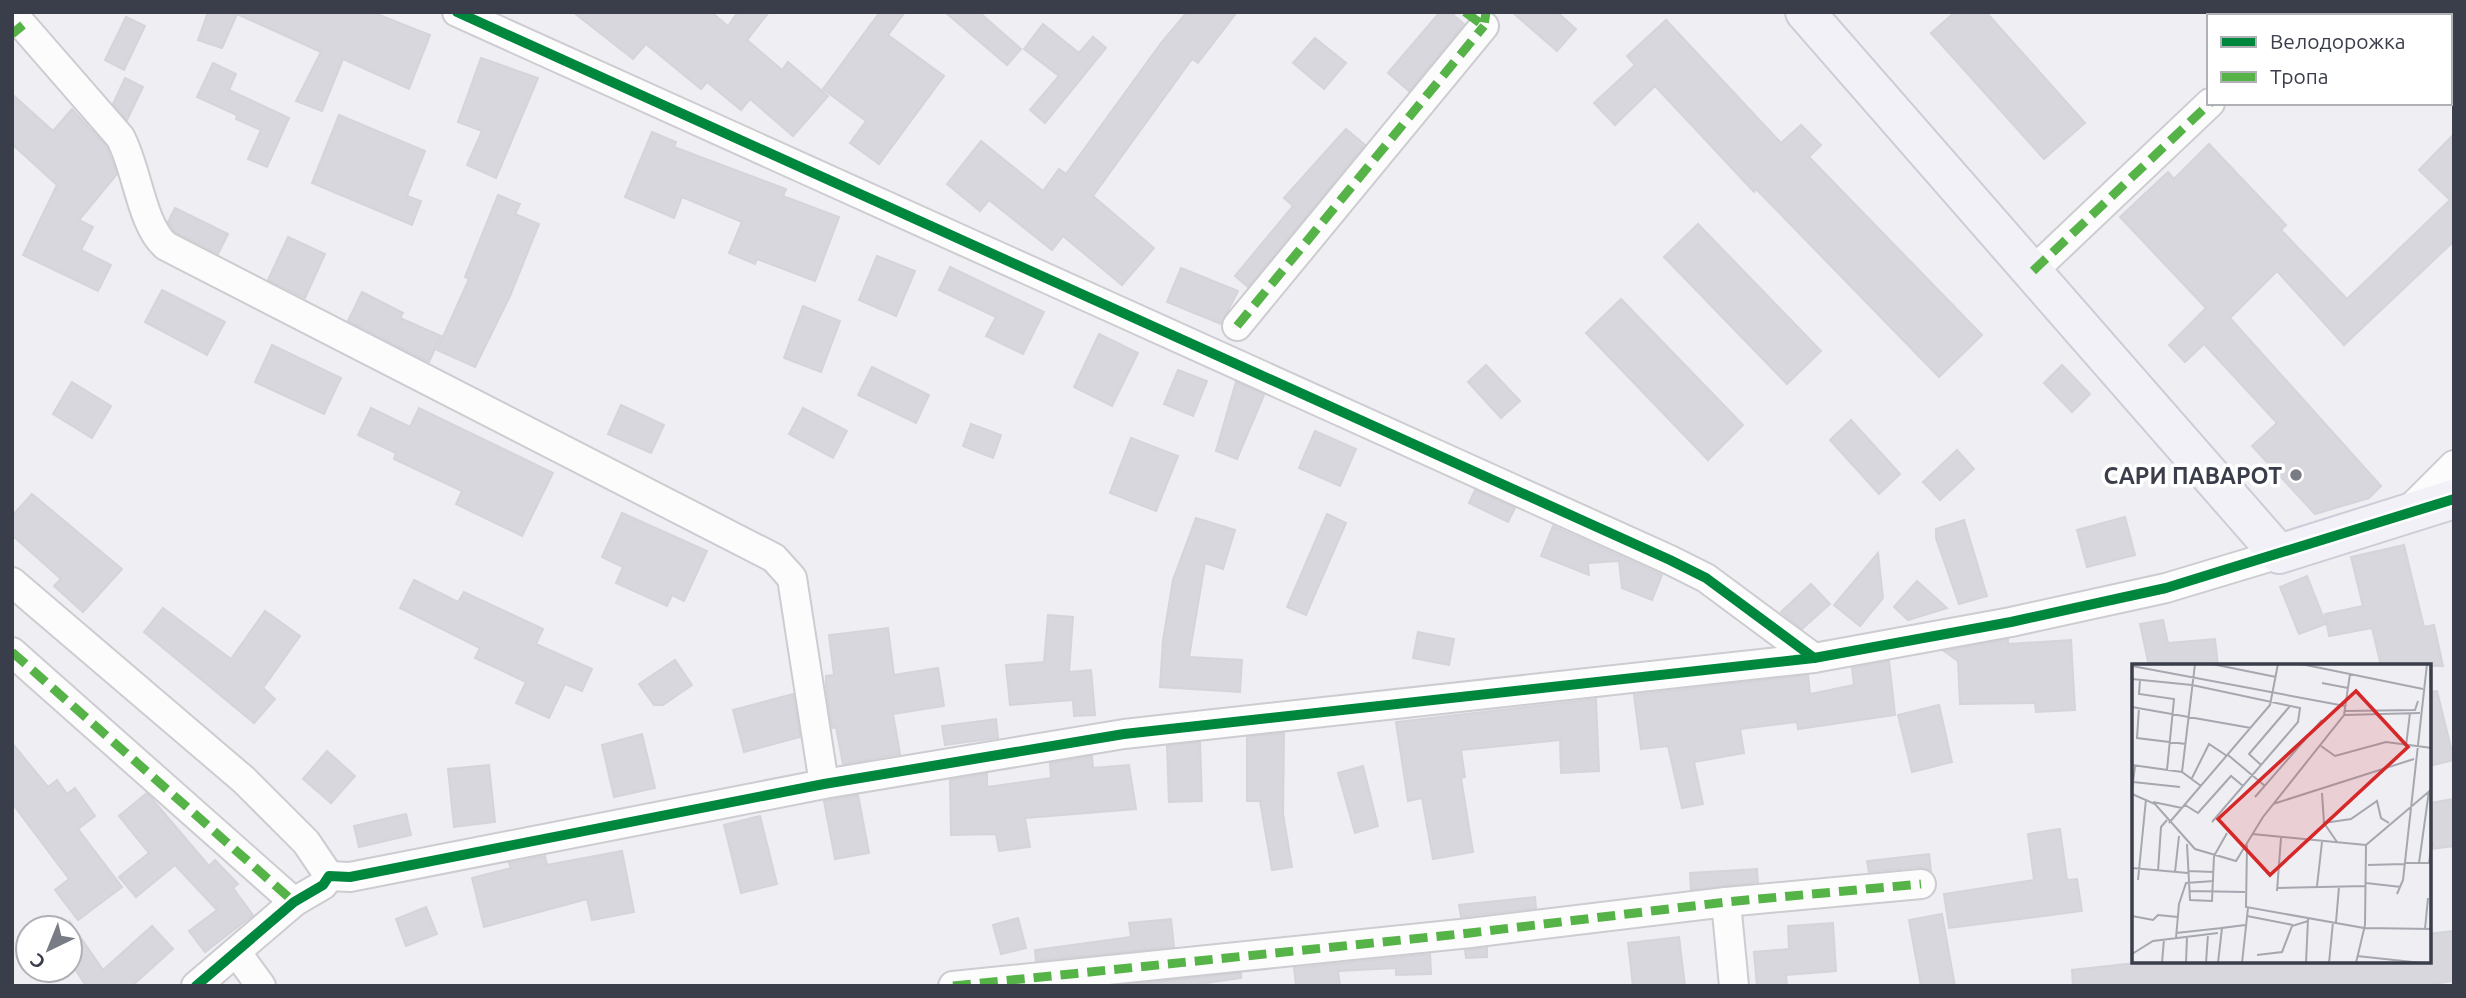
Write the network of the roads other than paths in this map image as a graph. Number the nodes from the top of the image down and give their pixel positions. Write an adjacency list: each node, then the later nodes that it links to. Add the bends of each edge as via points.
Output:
1 (457, 12): 14 (street, via 1670,560 1706,578)
2 (1805, 12): 6 (street)
3 (1478, 17): 7 (street)
4 (16, 24): 15 (street, via 120,137 153,230 166,246 774,558 785,568 792,578)
5 (2208, 105): 6 (street)
6 (2033, 271): 11 (street)
7 (1237, 326)
8 (2454, 465): 10 (street)
9 (2454, 499): 10 (street)
10 (2408, 511): 11 (street)
11 (2278, 554): 14 (street, via 2166,588)
12 (12, 582): 16 (street, via 244,780 306,842)
13 (12, 652): 18 (street)
14 (1814, 658): 15 (street, via 1124,734)
15 (824, 784): 16 (street, via 349,877)
16 (329, 876): 18 (street, via 323,885)
17 (1921, 884): 19 (street)
18 (294, 902): 20 (street)
19 (1726, 902): 23 (street); 24 (street)
20 (237, 953): 21 (street); 22 (street)
21 (196, 986)
22 (261, 986)
23 (953, 986)
24 (1734, 986)

